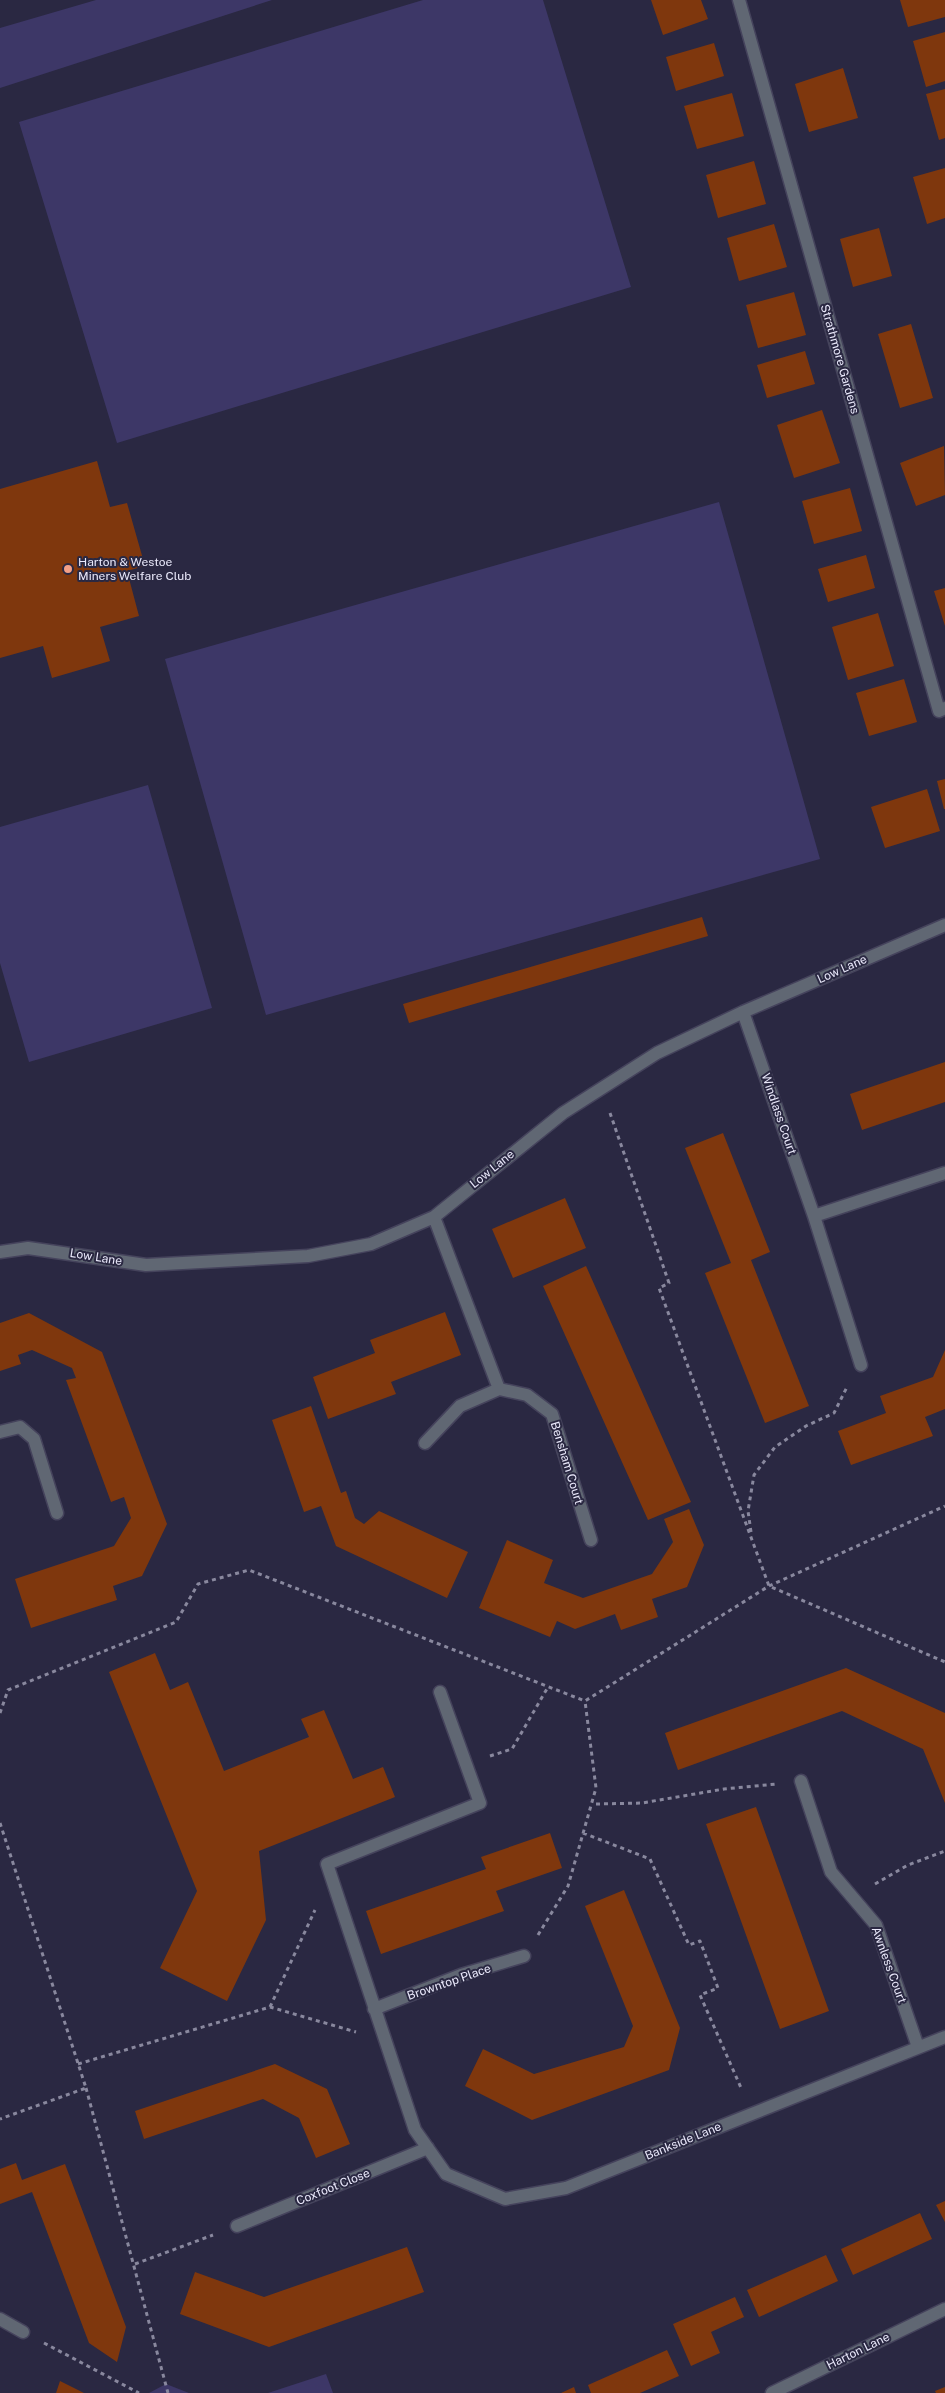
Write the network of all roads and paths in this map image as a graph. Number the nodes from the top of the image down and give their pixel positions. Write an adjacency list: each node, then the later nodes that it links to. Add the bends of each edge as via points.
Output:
1 (739, 0): 2 (street, Strathmore Gardens, via 939,711)
2 (945, 708)
3 (945, 925): 4 (street, Low Lane)
4 (743, 1012): 5 (street, Low Lane, via 657,1053); 7 (street, Windlass Court)
5 (601, 1088): 8 (street, Low Lane, via 562,1113); 17 (path, via 669,1283 660,1288)
6 (945, 1173): 7 (street)
7 (814, 1216): 10 (street, Windlass Court)
8 (434, 1217): 9 (street, Low Lane, via 371,1244 308,1256 146,1265 28,1248); 11 (street)
9 (0, 1252)
10 (861, 1365): 17 (path, via 834,1413 806,1426 775,1447 754,1475 748,1511)
11 (499, 1389): 13 (street, via 460,1406); 16 (street, Bensham Court, via 527,1395 552,1414)
12 (0, 1432): 15 (street, via 20,1427 34,1439)
13 (425, 1443)
14 (945, 1506): 18 (path)
15 (57, 1513)
16 (591, 1540)
17 (752, 1540): 18 (path)
18 (769, 1586): 19 (path); 22 (path)
19 (945, 1662)
20 (548, 1687): 22 (path); 23 (path, via 249,1570 198,1584 176,1622 8,1690); 24 (path, via 512,1749)
21 (440, 1692): 24 (street)
22 (584, 1701): 28 (path, via 596,1788)
23 (0, 1713)
24 (466, 1764): 30 (street, via 480,1803 327,1864)
25 (801, 1781): 26 (path, via 724,1789 642,1803); 31 (street, Awnless Court, via 831,1872)
26 (596, 1804)
27 (0, 1824): 38 (path)
28 (583, 1832): 32 (path, via 568,1886); 40 (path, via 650,1859 689,1945 700,1941 718,1988 700,1995)
29 (945, 1851): 31 (path, via 908,1865)
30 (330, 1878): 33 (path); 34 (street)
31 (852, 1897): 37 (street, Awnless Court, via 876,1926)
32 (524, 1956): 34 (street, Browntop Place)
33 (270, 2007): 36 (path); 38 (path)
34 (374, 2009): 36 (street)
35 (945, 2037): 37 (street, Bankside Lane)
36 (385, 2040): 42 (street, via 415,2130)
37 (918, 2047): 40 (street, Bankside Lane)
38 (78, 2064): 39 (path)
39 (86, 2088): 41 (path); 44 (path)
40 (752, 2113): 42 (street, Bankside Lane, via 566,2188 505,2199 446,2174)
41 (0, 2119)
42 (428, 2148): 43 (street, Coxfoot Close)
43 (237, 2226): 44 (path)
44 (135, 2264): 49 (path)
45 (945, 2309): 50 (street, Harton Lane)
46 (0, 2319): 47 (street)
47 (23, 2332): 48 (path)
48 (139, 2393)
49 (168, 2393)
50 (772, 2393)

